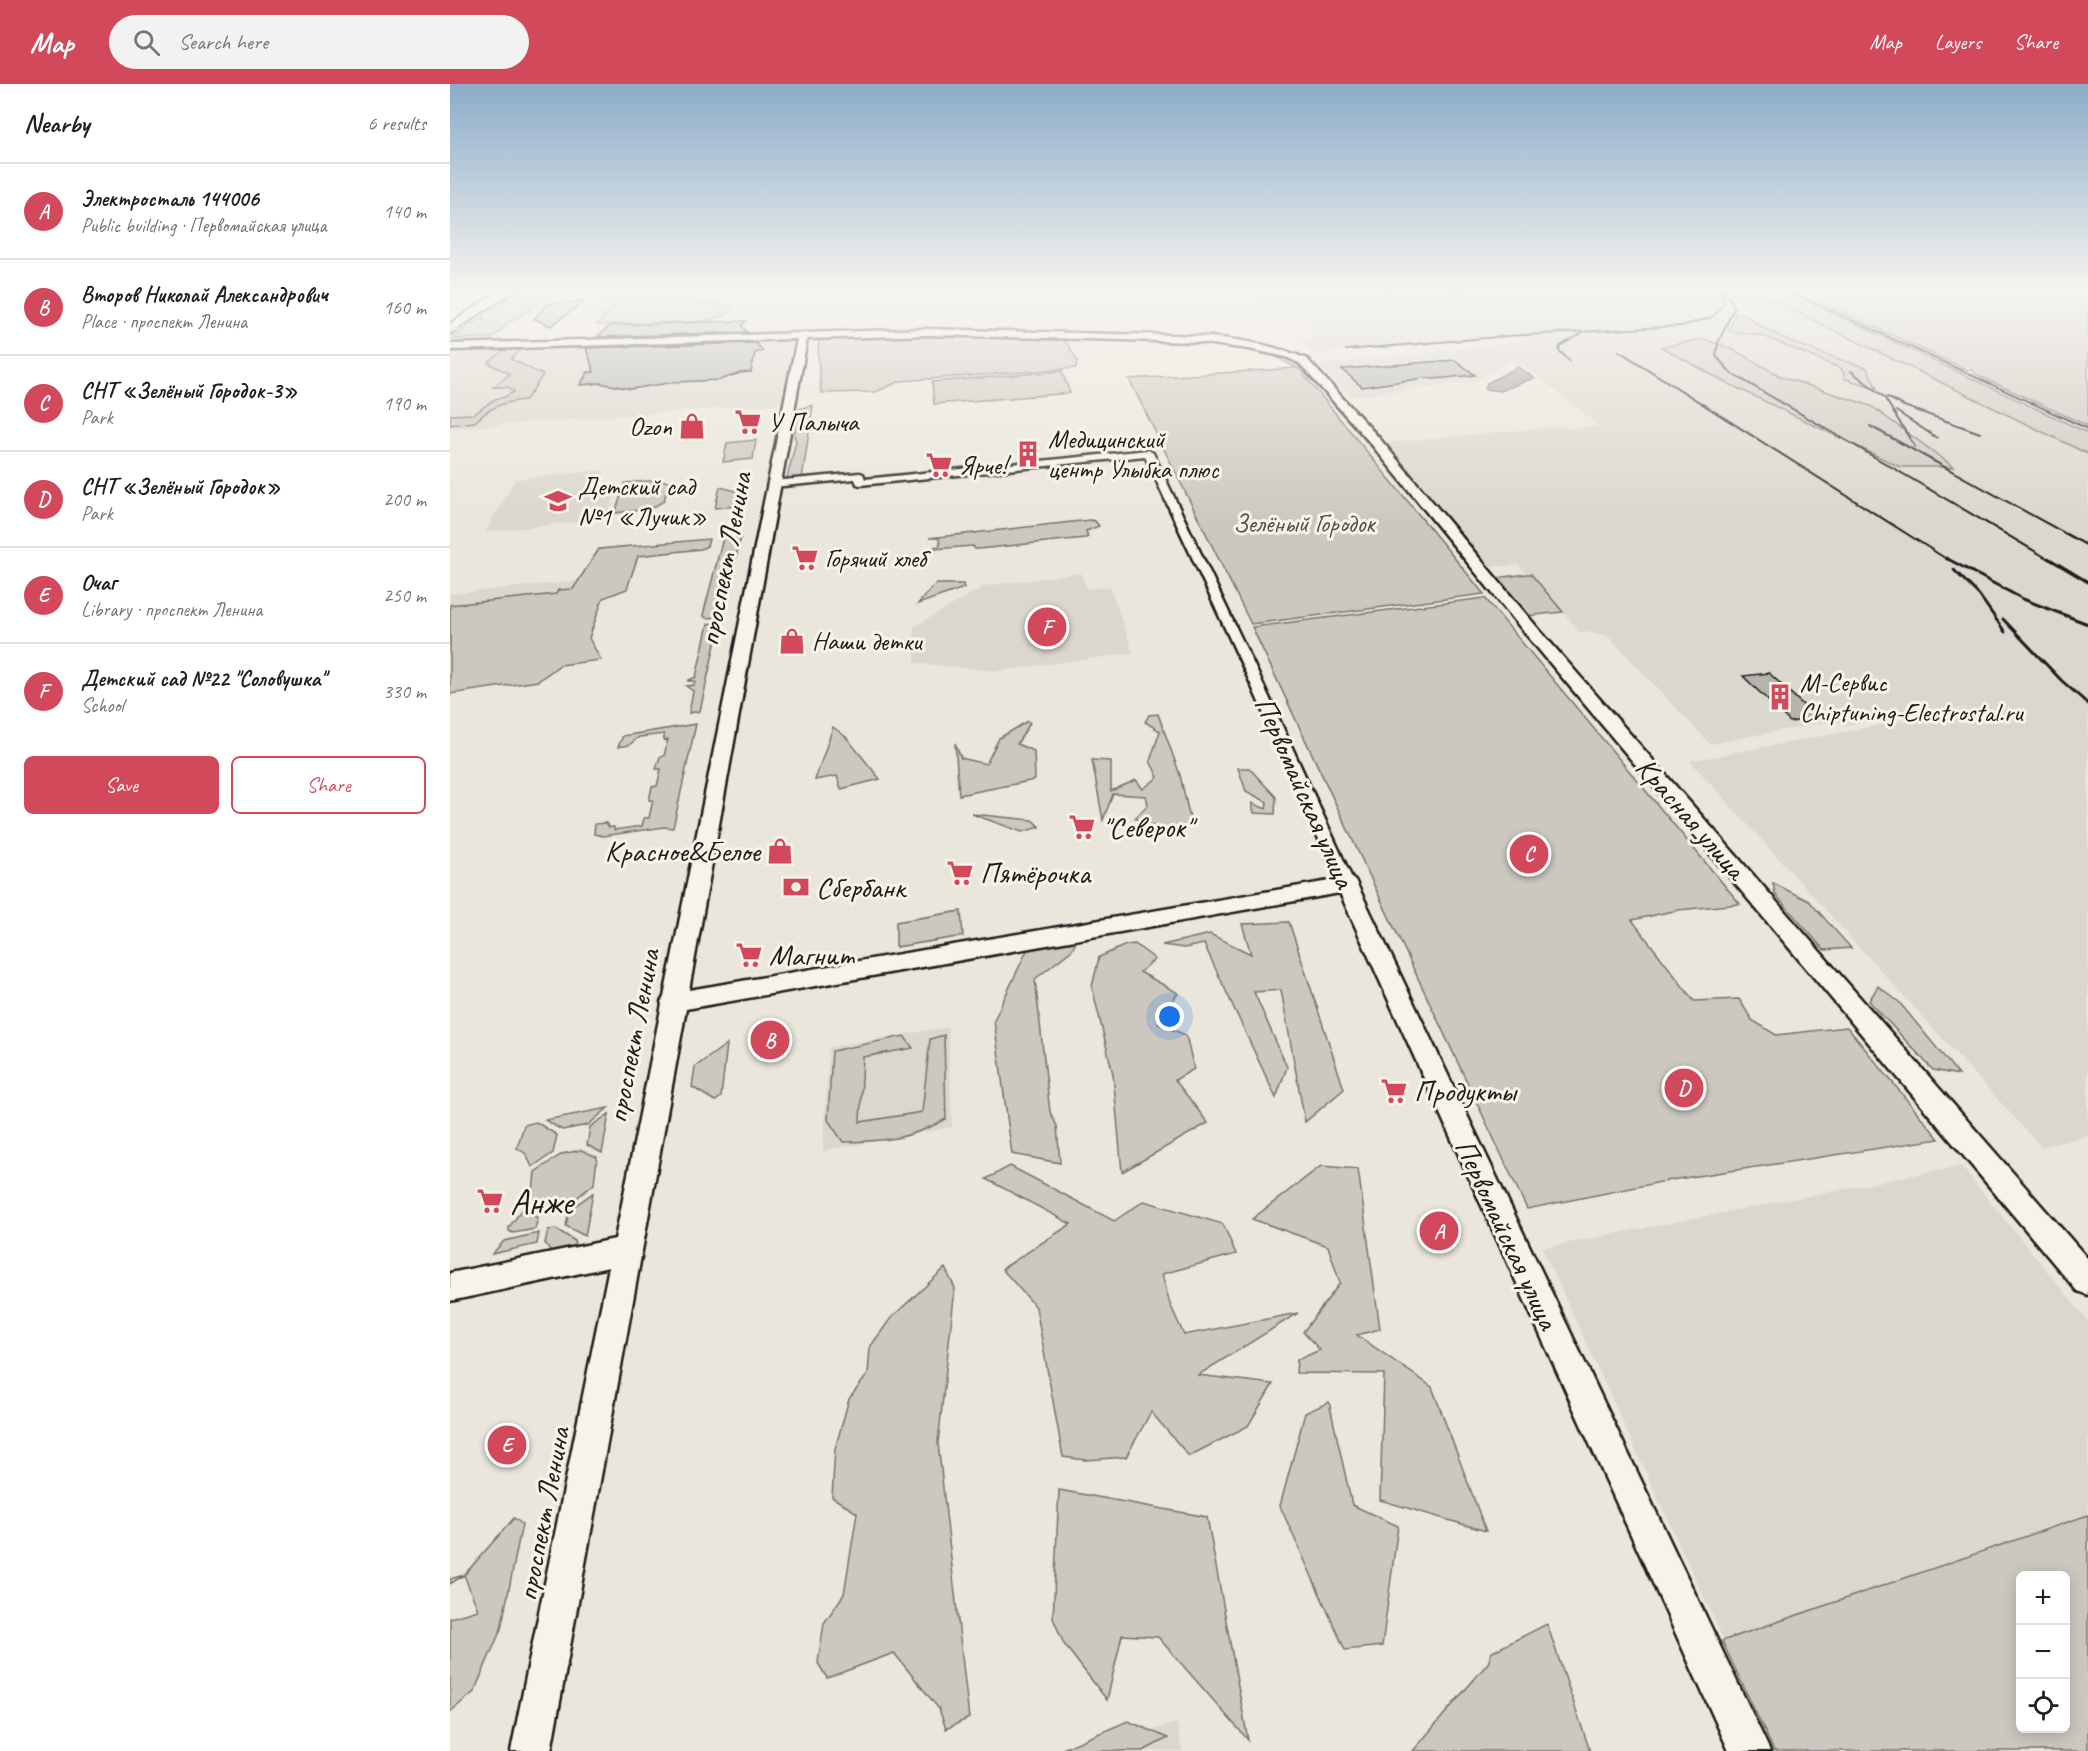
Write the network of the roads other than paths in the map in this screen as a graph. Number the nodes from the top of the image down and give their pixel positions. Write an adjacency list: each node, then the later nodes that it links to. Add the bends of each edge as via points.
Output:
1 (797, 367): 3 (main road, проспект Ленина)
2 (1310, 367): 7 (main road, Красная улица)
3 (773, 484): 4 (street, Первомайская улица, via 860,476 860,482 1148,453); 5 (main road, проспект Ленина)
4 (1347, 885): 5 (main road); 10 (main road, Первомайская улица)
5 (673, 1002): 6 (main road, проспект Ленина)
6 (626, 1250): 8 (main road); 9 (main road, проспект Ленина)
7 (2088, 1281)
8 (450, 1287)
9 (531, 1751)
10 (1749, 1751)

